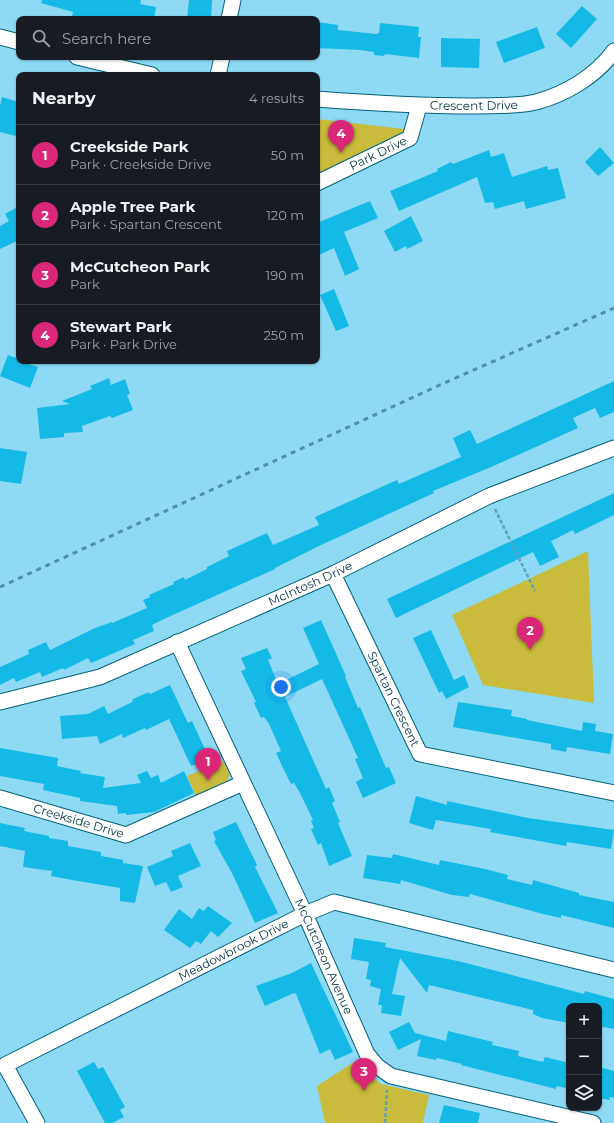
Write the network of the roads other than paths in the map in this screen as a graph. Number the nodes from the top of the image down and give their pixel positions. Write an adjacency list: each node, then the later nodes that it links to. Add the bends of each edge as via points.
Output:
1 (233, 0): 2 (street)
2 (230, 16)
3 (0, 37): 4 (street)
4 (16, 41)
5 (614, 51): 11 (street, Crescent Drive, via 593,74 575,85 537,101 517,105)
6 (90, 60): 8 (street)
7 (221, 60): 9 (street)
8 (140, 72)
9 (219, 72)
10 (320, 99): 11 (street, Crescent Drive)
11 (419, 106): 12 (street, Park Drive, via 410,138)
12 (320, 182)
13 (614, 448): 14 (street, McIntosh Drive, via 488,496)
14 (333, 574): 15 (street, McIntosh Drive); 18 (street, Spartan Crescent, via 420,754)
15 (177, 642): 16 (street, McIntosh Drive, via 100,677); 17 (street, McCutcheon Avenue)
16 (0, 702)
17 (243, 783): 19 (street, Creekside Drive, via 126,835); 20 (street, McCutcheon Avenue)
18 (614, 793)
19 (0, 798)
20 (305, 914): 21 (street, Meadowbrook Drive, via 334,902); 22 (street, Meadowbrook Drive, via 5,1065); 23 (street, McCutcheon Avenue, via 367,1054 376,1066 390,1076)
21 (614, 970)
22 (37, 1123)
23 (593, 1123)

